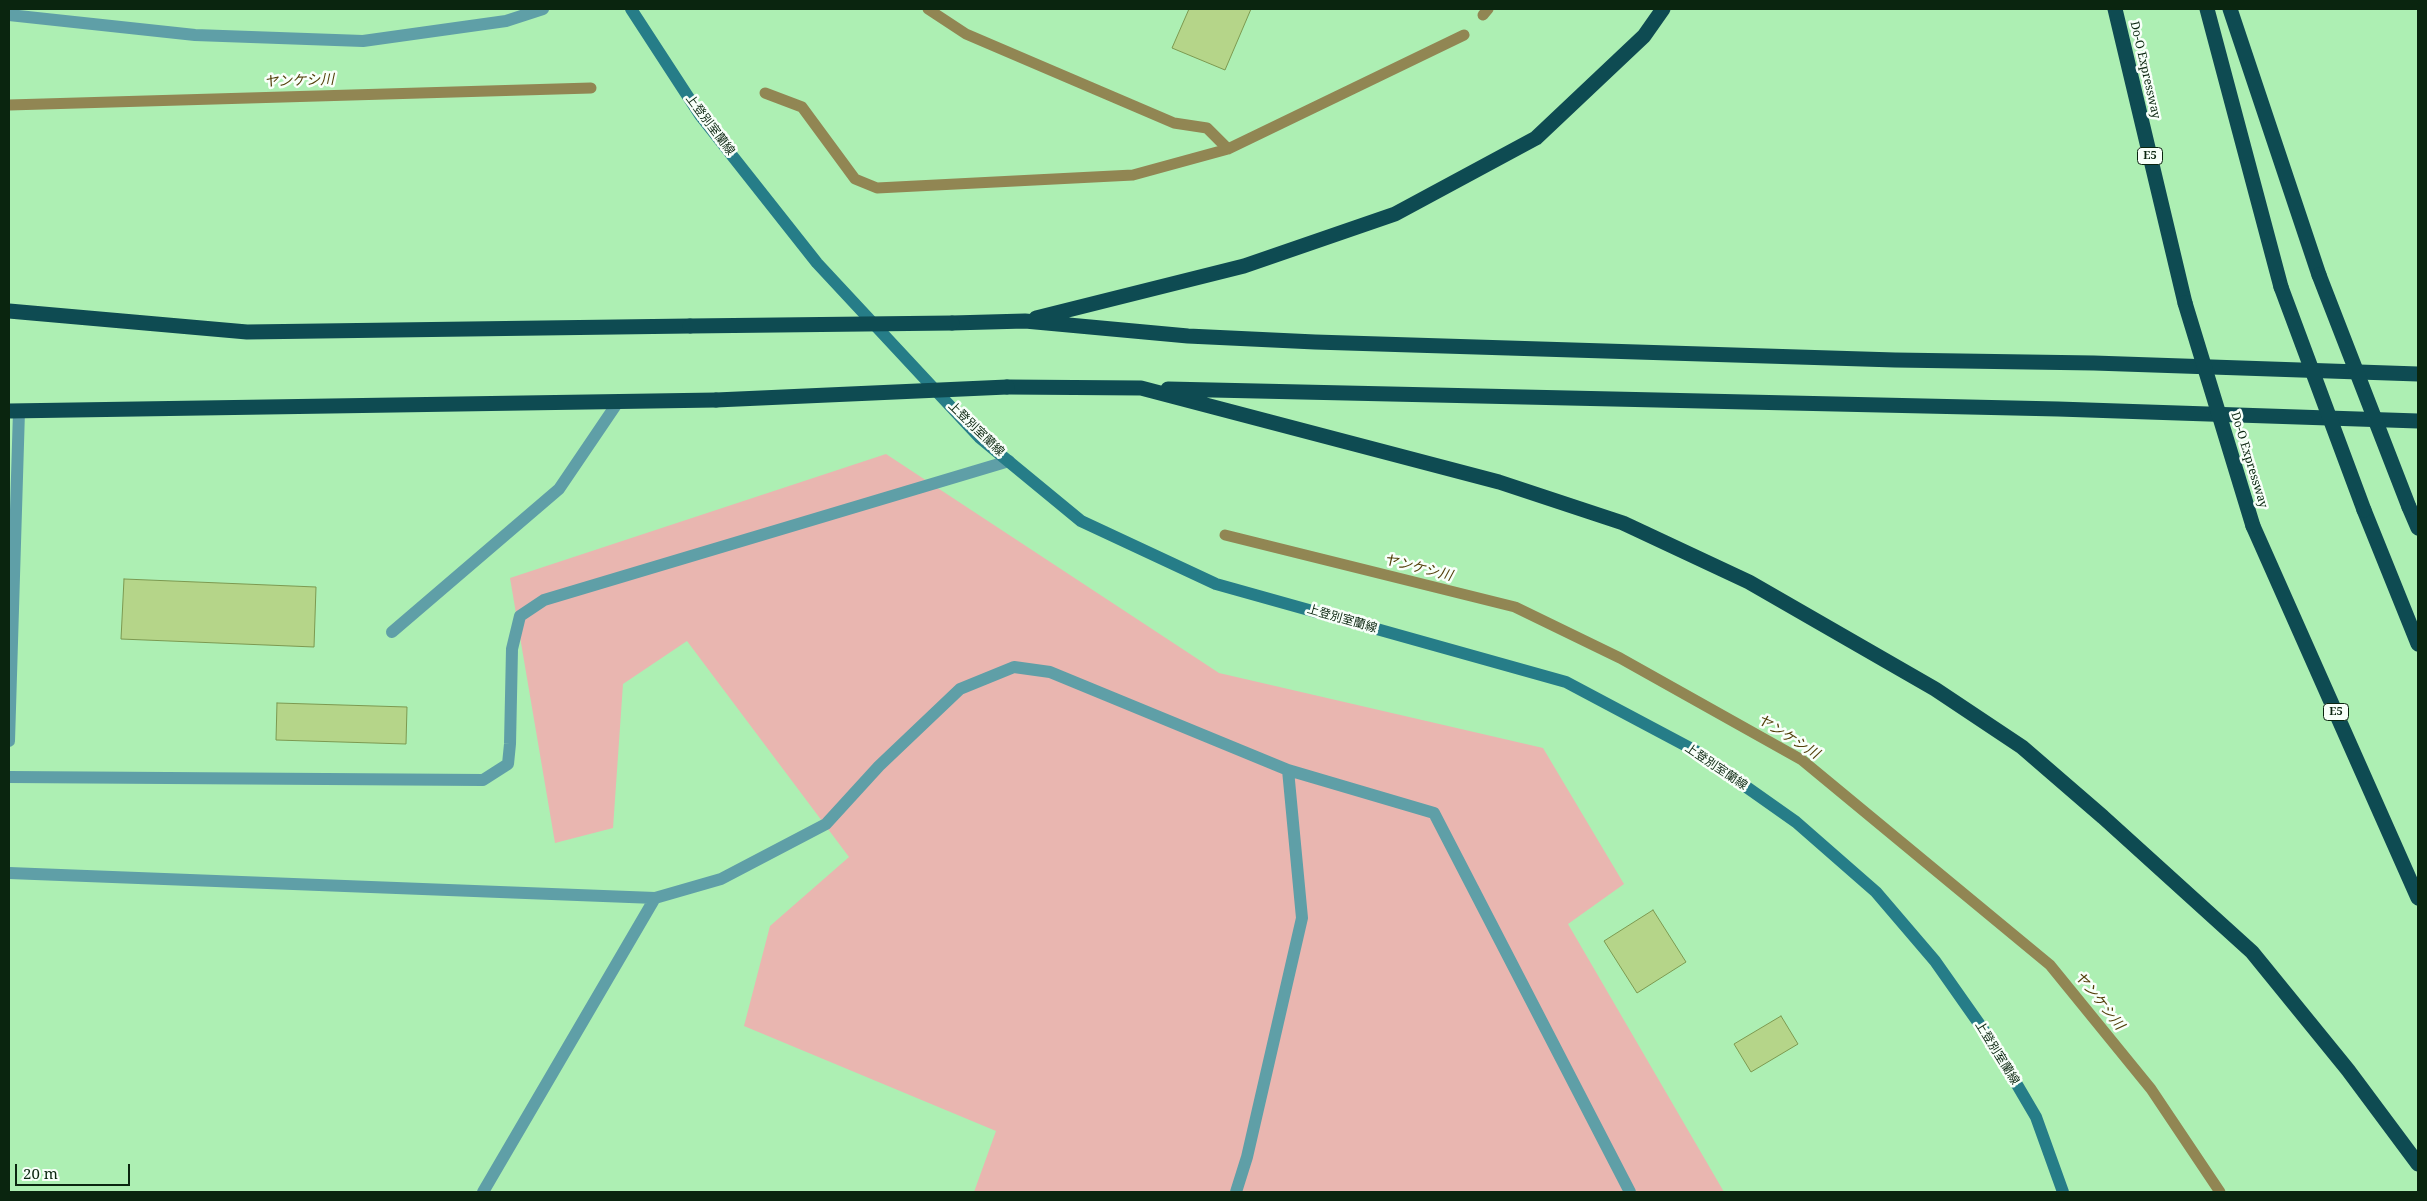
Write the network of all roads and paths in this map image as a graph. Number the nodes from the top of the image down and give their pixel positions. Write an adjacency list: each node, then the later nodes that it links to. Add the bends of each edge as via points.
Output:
1 (543, 9): 7 (street, via 506,21 363,41 195,35)
2 (631, 9): 15 (main road, 上登別室蘭線, via 700,115 817,263 979,437)
3 (1663, 9): 9 (highway, via 1644,36 1536,138 1395,214 1244,266)
4 (2115, 9): 24 (highway, Do-O Expressway / E5, bridge, via 2185,303 2253,526)
5 (2206, 9): 18 (highway, bridge, via 2281,287)
6 (2230, 9): 16 (highway, bridge, via 2319,275)
7 (9, 15)
8 (9, 311): 9 (highway, bridge, via 247,332)
9 (1025, 321): 10 (highway, via 1188,336 1324,342)
10 (2418, 374)
11 (1141, 388): 12 (highway, bridge, via 1008,387); 14 (highway, via 2058,409); 25 (highway, via 1499,482 1623,524 1749,582 1935,689 2022,747 2252,952 2348,1070)
12 (618, 402): 13 (highway); 17 (street, via 559,489)
13 (14, 411): 19 (street)
14 (2418, 421)
15 (1009, 461): 21 (street, via 544,600 520,616 512,649 508,764 483,780); 29 (main road, 上登別室蘭線, via 1081,521 1216,584 1566,682 1694,750 1796,822 1876,892 1935,960 1992,1042 2036,1117)
16 (2418, 528)
17 (392, 632)
18 (2418, 644)
19 (9, 741)
20 (1288, 770): 23 (street, via 1050,672 1014,667 960,689 879,766 826,824 721,879); 27 (street, via 1302,918); 28 (street, via 1434,813)
21 (9, 777)
22 (9, 874): 23 (street)
23 (656, 898): 26 (street)
24 (2418, 898)
25 (2418, 1164)
26 (483, 1192)
27 (1236, 1192)
28 (1630, 1192)
29 (2063, 1192)

